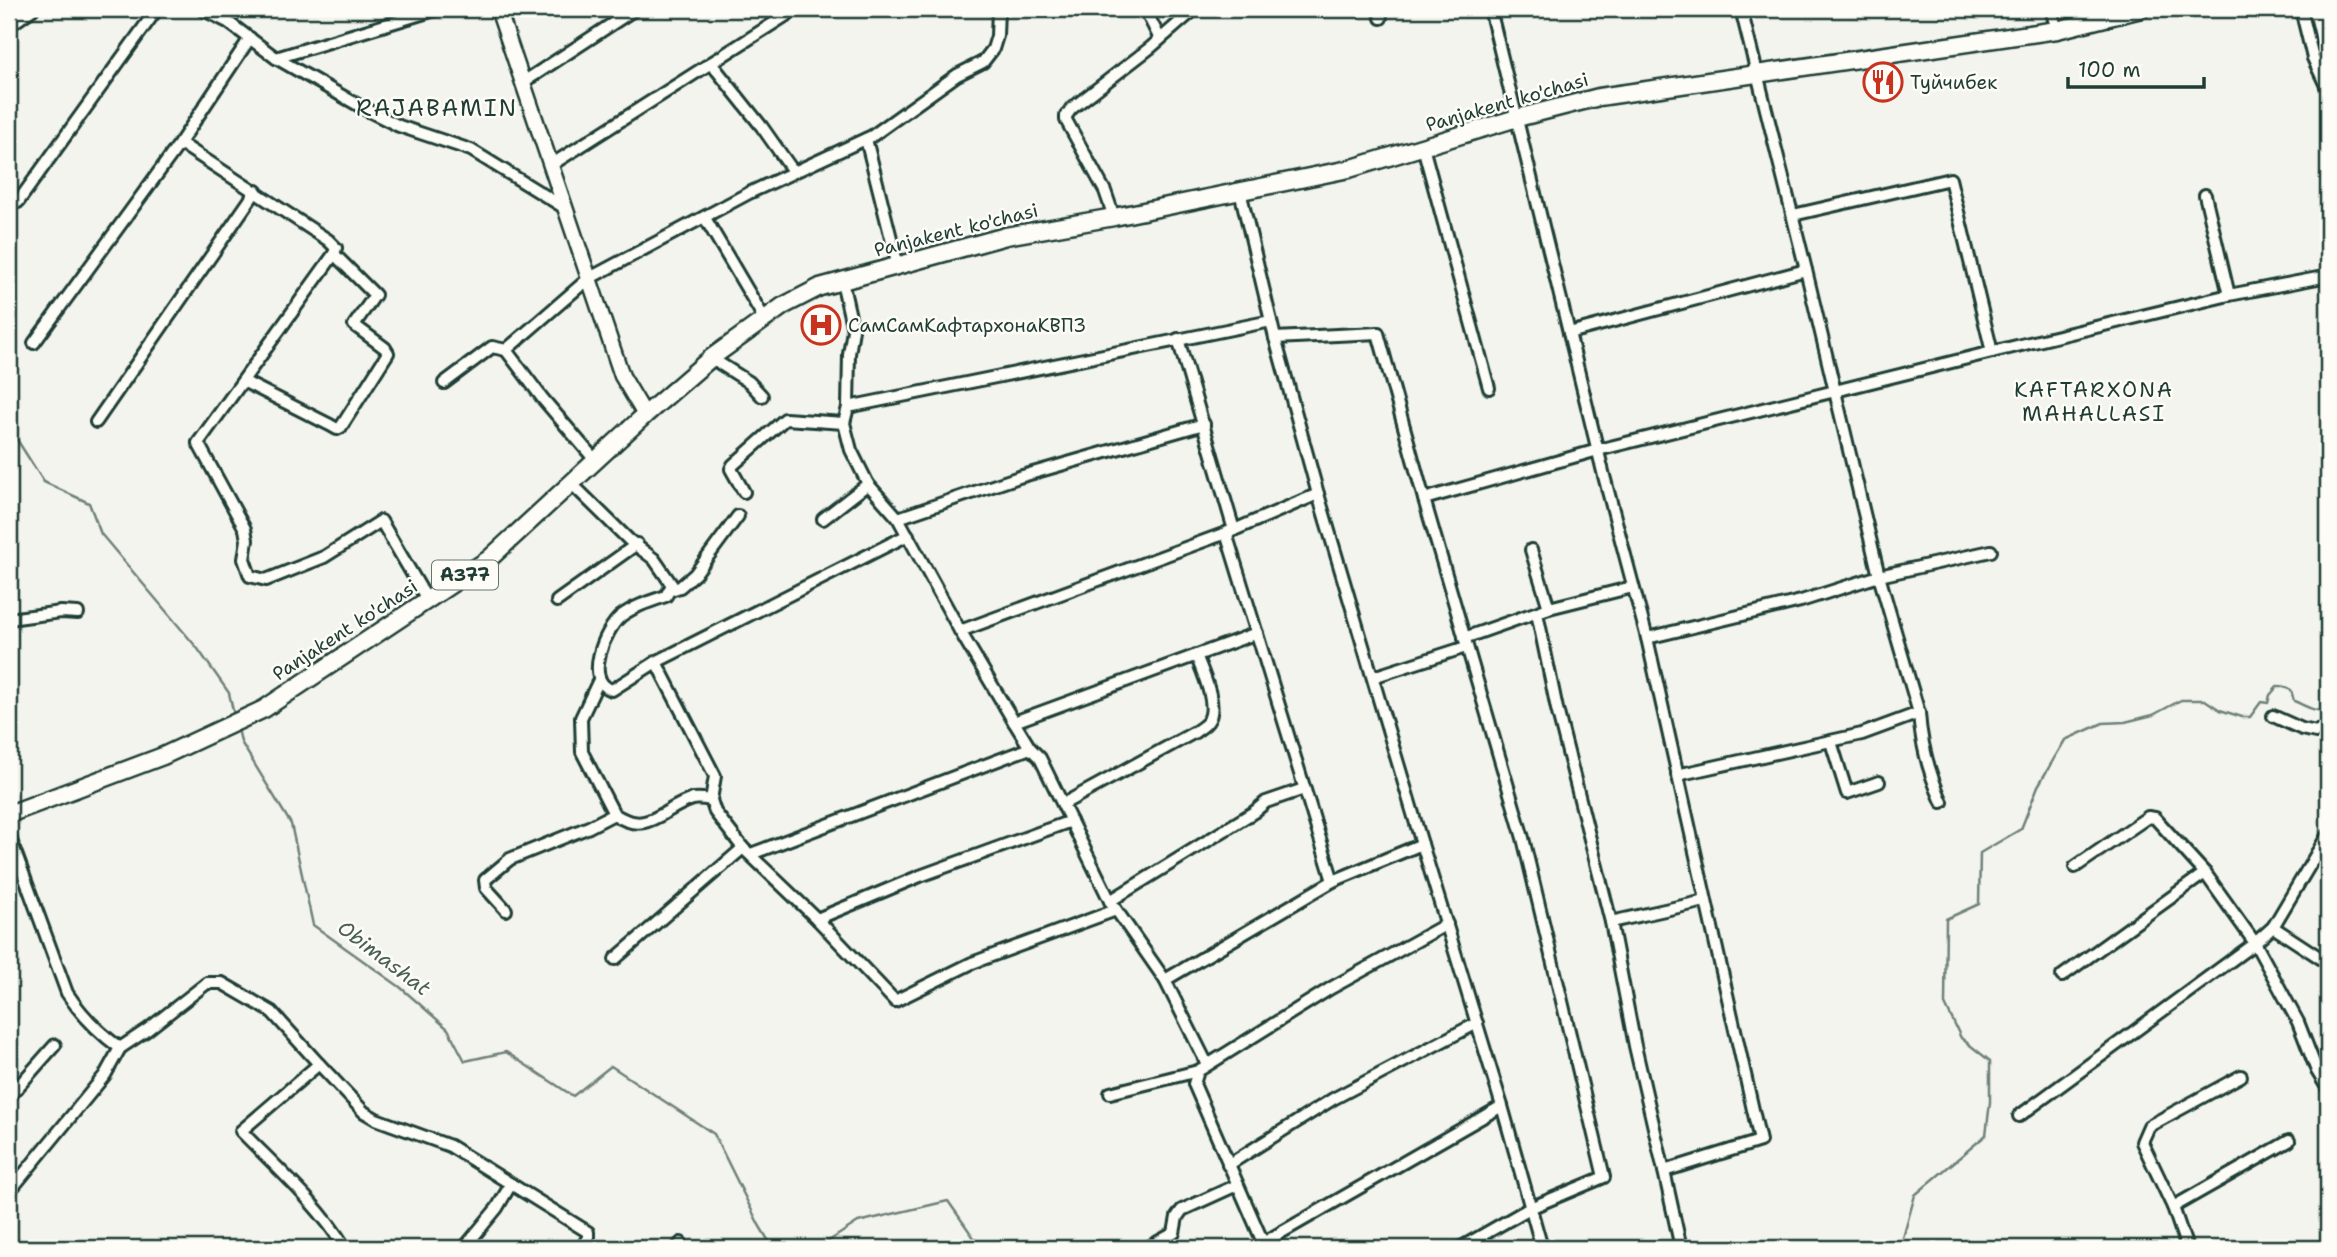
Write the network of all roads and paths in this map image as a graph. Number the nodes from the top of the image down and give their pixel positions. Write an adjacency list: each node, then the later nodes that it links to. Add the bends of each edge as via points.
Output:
1 (33, 9): 20 (street)
2 (157, 9): 38 (street)
3 (202, 9): 19 (street)
4 (233, 9): 19 (street)
5 (438, 9): 24 (street)
6 (498, 9): 27 (main road)
7 (615, 9): 18 (street)
8 (635, 9): 18 (street)
9 (796, 9): 25 (street)
10 (998, 9): 30 (street, via 998,36 983,62)
11 (1145, 9): 23 (street)
12 (1195, 9): 23 (street)
13 (1490, 9): 29 (street)
14 (1741, 9): 26 (street)
15 (2051, 9): 21 (street)
16 (2141, 9): 21 (main road, Panjakent ko'chasi)
17 (2301, 9): 28 (street, via 2313,58)
18 (619, 20): 27 (street)
19 (228, 22): 22 (street)
20 (9, 26)
21 (2057, 30): 26 (main road, Panjakent ko'chasi)
22 (250, 38): 24 (street); 31 (street)
23 (1160, 39): 41 (street, via 1066,116)
24 (276, 58): 39 (street, via 399,126 471,150)
25 (711, 63): 33 (street); 34 (street)
26 (1756, 74): 29 (main road, Panjakent ko'chasi, via 1599,97); 40 (street)
27 (522, 83): 33 (main road)
28 (2328, 90)
29 (1517, 118): 32 (main road, Panjakent ko'chasi); 52 (street)
30 (866, 139): 34 (street); 44 (street)
31 (180, 143): 35 (street); 55 (street)
32 (1423, 148): 36 (main road, Panjakent ko'chasi, via 1349,169); 61 (street)
33 (551, 165): 39 (main road)
34 (793, 172): 42 (street)
35 (256, 191): 43 (street, via 328,240 336,248); 66 (street)
36 (1240, 191): 41 (main road, Panjakent ko'chasi); 51 (street)
37 (2205, 195): 49 (street)
38 (18, 202)
39 (565, 208): 47 (main road)
40 (1793, 215): 45 (street); 57 (street, via 1950,179)
41 (1114, 217): 44 (main road, Panjakent ko'chasi, via 1006,236)
42 (705, 218): 47 (street); 50 (street)
43 (334, 254): 59 (street); 59 (street, via 374,293 354,325 388,353 341,427 337,429)
44 (898, 266): 48 (main road, Panjakent ko'chasi)
45 (1806, 270): 52 (street); 62 (street)
46 (2328, 276): 49 (street)
47 (588, 279): 56 (street); 65 (main road, via 622,376)
48 (842, 281): 50 (main road, Panjakent ko'chasi, via 802,296); 64 (street, via 853,330)
49 (2229, 295): 57 (street)
50 (764, 318): 58 (main road, Panjakent ko'chasi)
51 (1271, 321): 53 (street); 54 (street)
52 (1569, 333): 69 (street)
53 (1275, 338): 74 (street); 75 (street, via 1378,333)
54 (1178, 339): 64 (street); 68 (street)
55 (34, 343)
56 (506, 350): 60 (street, via 492,347); 70 (street)
57 (1992, 352): 62 (street)
58 (711, 358): 63 (street, via 750,382); 65 (main road, Panjakent ko'chasi)
59 (243, 381): 87 (street, via 198,443 245,529 244,559 250,576 266,580 324,557 380,520)
60 (444, 383)
61 (1489, 388)
62 (1835, 392): 69 (street); 84 (street)
63 (762, 396)
64 (848, 407): 67 (street)
65 (645, 415): 70 (main road, Panjakent ko'chasi / A377)
66 (96, 422)
67 (844, 424): 72 (street, via 851,450); 73 (street, via 785,419 733,465 731,470)
68 (1205, 424): 77 (street, via 1019,477); 79 (street)
69 (1598, 450): 75 (street); 85 (street)
70 (595, 460): 71 (main road, Panjakent ko'chasi / A377)
71 (571, 483): 81 (street); 87 (main road, Panjakent ko'chasi / A377, via 489,559)
72 (869, 484): 77 (street); 78 (street)
73 (744, 492)
74 (1318, 494): 79 (street); 99 (street)
75 (1424, 499): 96 (street)
76 (738, 516): 86 (street, via 695,574)
77 (898, 518): 80 (street)
78 (823, 519)
79 (1234, 530): 93 (street); 94 (street, via 1226,533)
80 (908, 535): 93 (street); 98 (street)
81 (637, 544): 86 (street, via 654,559 671,582); 88 (street)
82 (1531, 550): 89 (street)
83 (1991, 551): 84 (street)
84 (1880, 576): 95 (street, via 1801,601); 101 (street)
85 (1633, 587): 89 (street); 95 (street)
86 (671, 590): 100 (street, via 621,616 610,628 596,667)
87 (428, 601): 113 (main road, Panjakent ko'chasi / A377, via 264,709 163,756)
88 (557, 601)
89 (1549, 608): 91 (street)
90 (78, 613): 92 (street)
91 (1537, 613): 96 (street); 129 (street)
92 (9, 619)
93 (960, 631): 103 (street)
94 (1256, 633): 97 (street); 109 (street)
95 (1647, 638): 107 (street)
96 (1465, 643): 99 (street); 155 (street, via 1523,838 1604,1177)
97 (1196, 655): 103 (street); 112 (street, via 1211,701 1208,722)
98 (656, 663): 100 (street, via 612,690); 110 (street, via 715,776)
99 (1373, 677): 118 (street)
100 (599, 680): 114 (street, via 581,718 582,752)
101 (1919, 713): 105 (street); 111 (street, via 1927,768)
102 (2273, 716): 104 (street, via 2316,732)
103 (1014, 722): 106 (street)
104 (2328, 725)
105 (1831, 742): 107 (street); 108 (street, via 1847,793)
106 (1030, 748): 112 (street, via 1040,758); 119 (street)
107 (1677, 775): 125 (street)
108 (1879, 782)
109 (1304, 789): 124 (street); 126 (street, via 1266,803)
110 (711, 800): 114 (street, via 693,799 644,824); 119 (street, via 715,812)
111 (1942, 802)
112 (1063, 804): 115 (street)
113 (9, 814)
114 (614, 814): 127 (street, via 510,859 485,880 486,888)
115 (1070, 821): 126 (street); 128 (street)
116 (9, 835): 139 (street, via 67,993 97,1031)
117 (2327, 836): 120 (street)
118 (1422, 844): 124 (street); 130 (street)
119 (747, 851): 128 (street); 133 (street)
120 (2317, 853): 121 (street); 131 (street)
121 (2328, 860)
122 (2075, 867): 123 (street, via 2148,817 2155,817)
123 (2204, 873): 132 (street); 135 (street)
124 (1333, 881): 136 (street)
125 (1705, 901): 129 (street); 150 (street, via 1760,1141)
126 (1113, 905): 128 (street, via 895,1000); 136 (street)
127 (506, 911)
128 (817, 919)
129 (1611, 922): 150 (street)
130 (1447, 924): 137 (street); 141 (street)
131 (2273, 927): 132 (street); 134 (street)
132 (2255, 943): 143 (street); 147 (street)
133 (615, 958)
134 (2328, 964)
135 (2062, 976)
136 (1165, 980): 141 (street)
137 (1477, 1023): 146 (street); 149 (street, via 1333,1099)
138 (55, 1045): 145 (street)
139 (120, 1048): 140 (street, via 206,983 222,983 272,1012); 153 (street, via 105,1075)
140 (319, 1064): 151 (street, via 364,1112 450,1146); 157 (street, via 241,1130 319,1213)
141 (1203, 1067): 144 (street); 149 (street, via 1194,1084)
142 (2241, 1076): 154 (street, via 2149,1126 2142,1142)
143 (2328, 1089)
144 (1110, 1093)
145 (9, 1097)
146 (1502, 1106): 155 (street); 156 (street)
147 (2019, 1115)
148 (2289, 1141): 154 (street)
149 (1228, 1165): 152 (street)
150 (1664, 1171): 163 (street)
151 (511, 1184): 158 (street); 159 (street, via 588,1232)
152 (1237, 1185): 156 (street); 160 (street, via 1182,1210 1174,1233)
153 (9, 1192)
154 (2173, 1207): 164 (street)
155 (1530, 1208): 161 (street); 162 (street)
156 (1264, 1246)
157 (345, 1248)
158 (464, 1248)
159 (581, 1248)
160 (1147, 1248)
161 (1460, 1248)
162 (1542, 1248)
163 (1681, 1248)
164 (2188, 1248)

